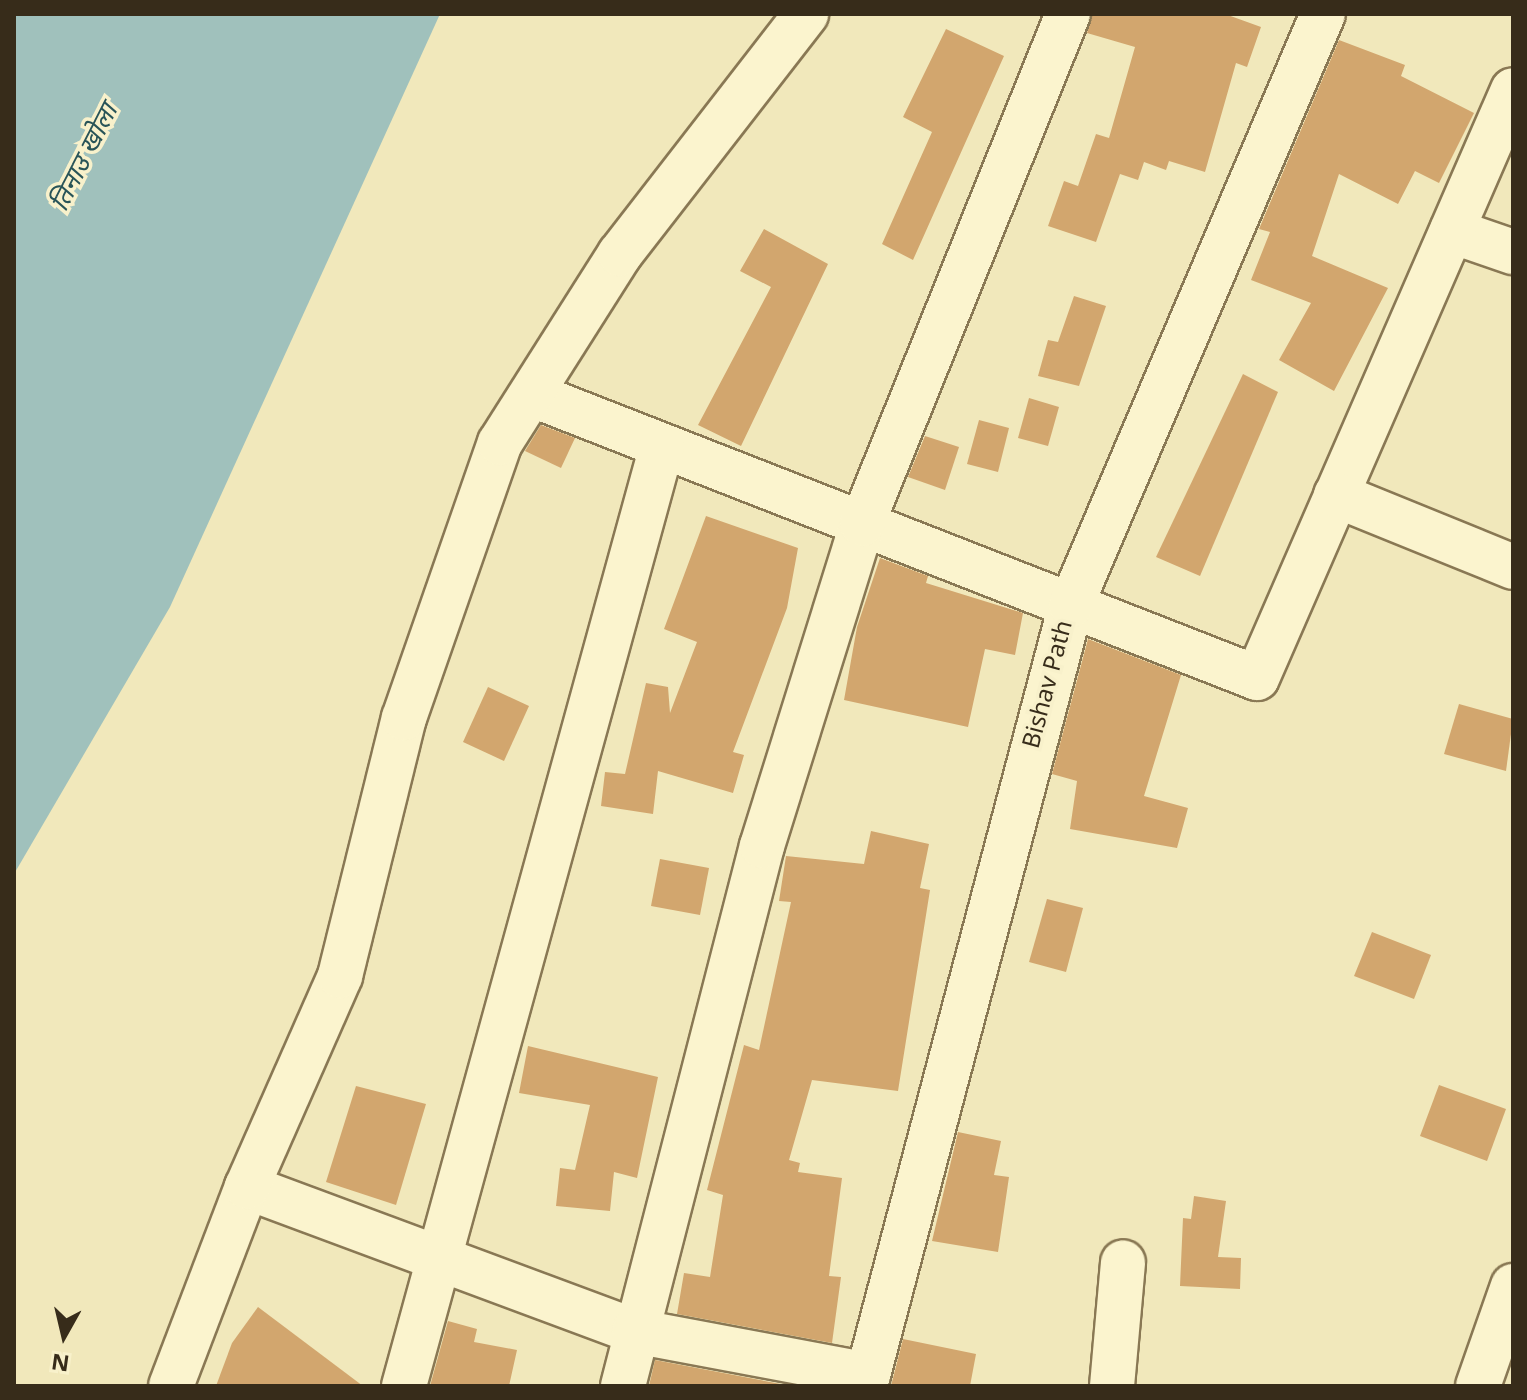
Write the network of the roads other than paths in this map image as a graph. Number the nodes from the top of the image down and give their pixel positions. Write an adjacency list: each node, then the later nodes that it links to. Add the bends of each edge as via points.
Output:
1 (806, 14): 7 (street, via 620,254)
2 (1068, 14): 10 (street)
3 (1323, 14): 12 (street, Bishav Path)
4 (1513, 90): 5 (street)
5 (1452, 231): 6 (street); 9 (street)
6 (1513, 252)
7 (533, 395): 8 (street); 13 (street, via 500,443 470,515 404,718 340,976)
8 (662, 446): 10 (street); 14 (street)
9 (1336, 495): 11 (street); 12 (street, via 1257,678)
10 (862, 524): 12 (street); 17 (street, via 762,846)
11 (1513, 567)
12 (1071, 605): 18 (street, Bishav Path)
13 (247, 1187): 14 (street); 19 (street)
14 (438, 1257): 17 (street); 20 (street)
15 (1123, 1262): 22 (street)
16 (1513, 1286): 23 (street)
17 (634, 1331): 18 (street); 21 (street)
18 (866, 1381)
19 (171, 1386)
20 (404, 1386)
21 (623, 1386)
22 (1112, 1386)
23 (1478, 1386)

